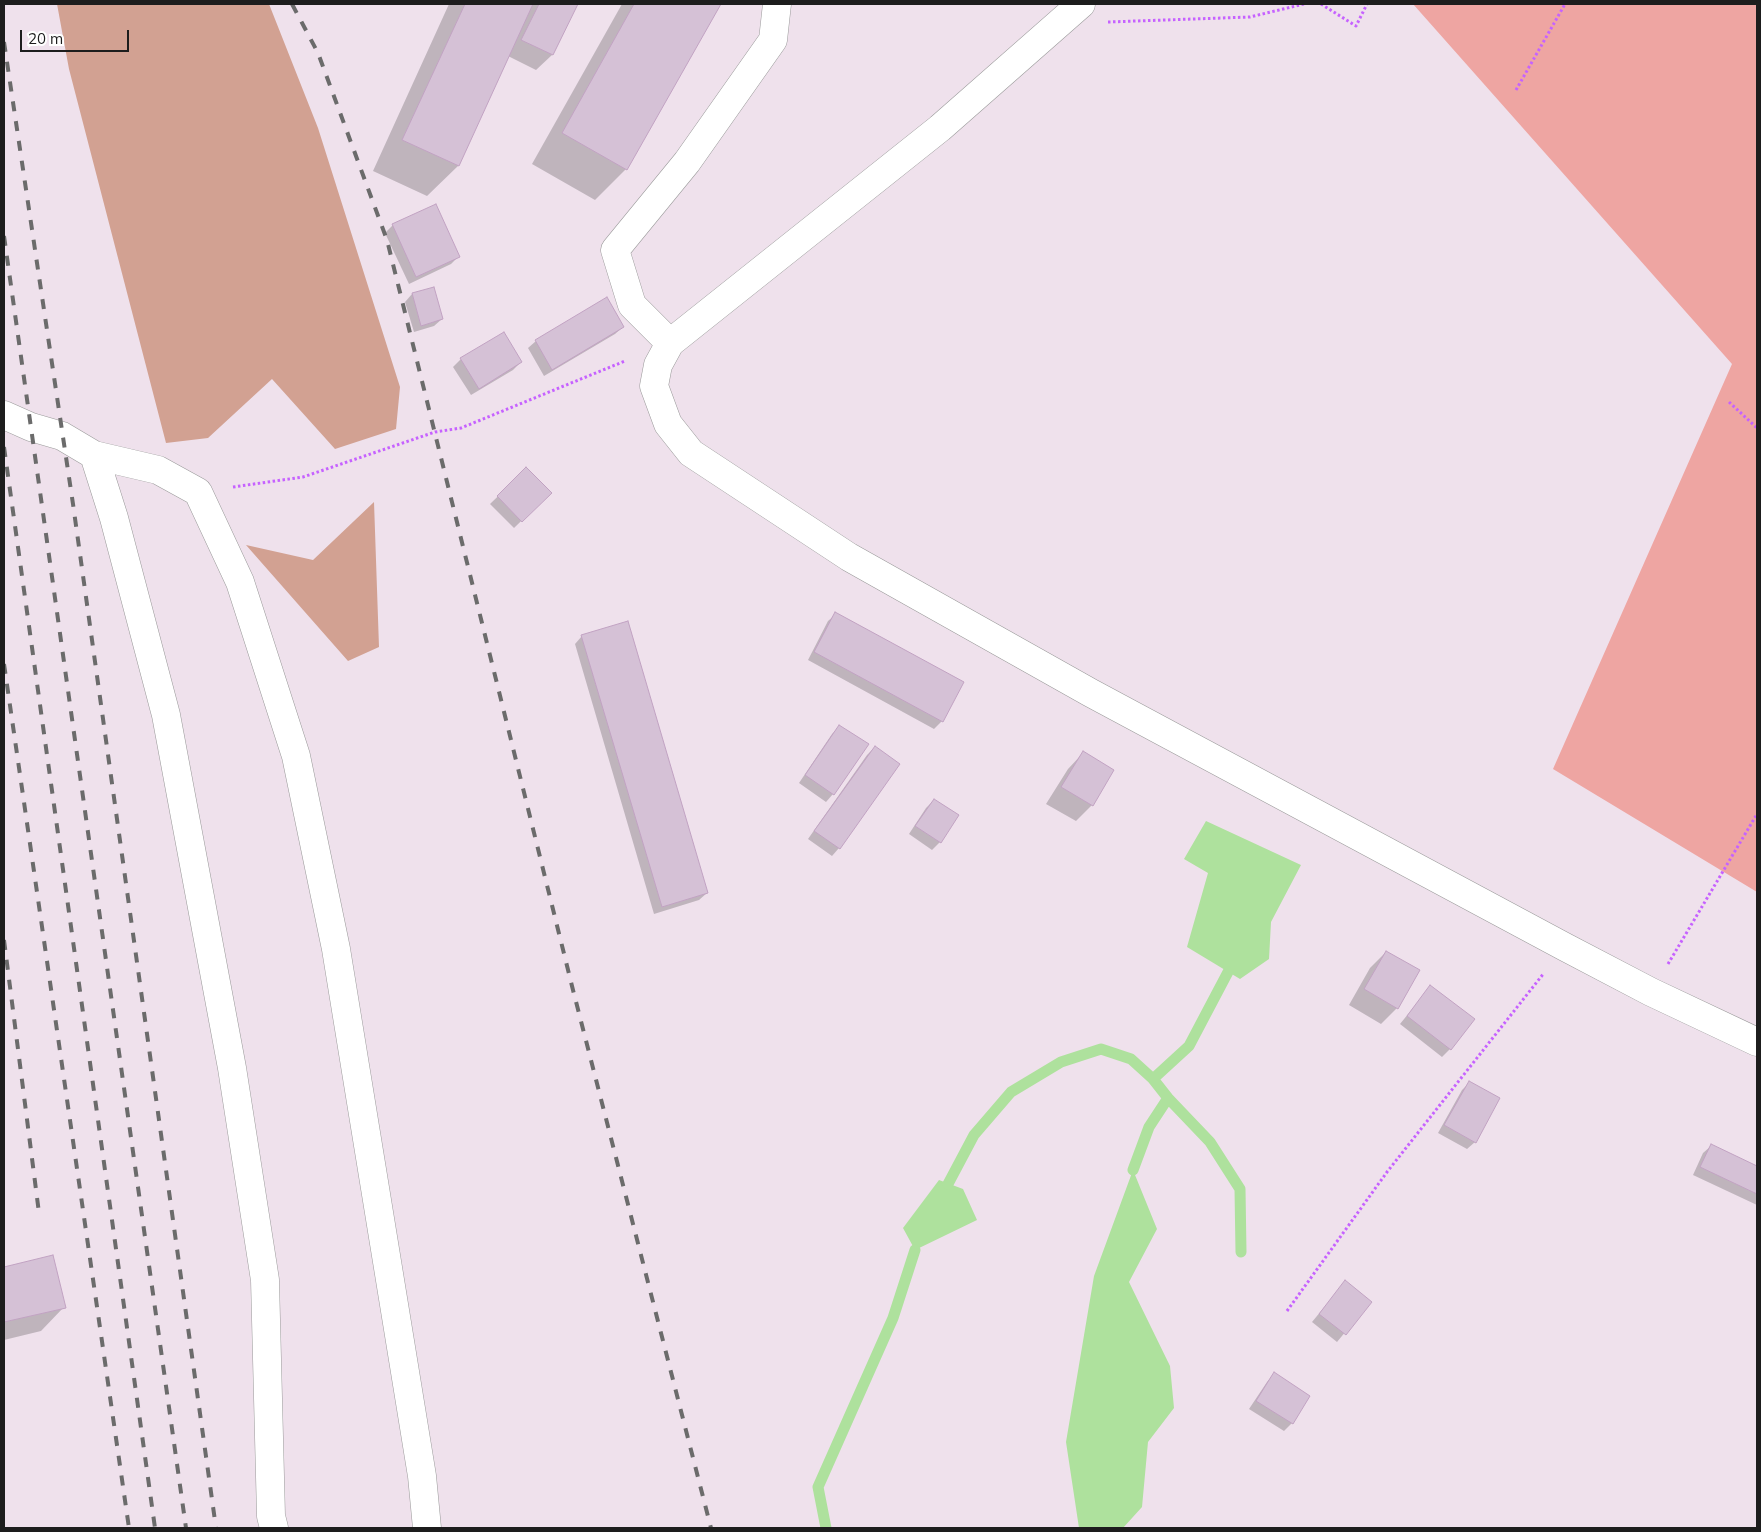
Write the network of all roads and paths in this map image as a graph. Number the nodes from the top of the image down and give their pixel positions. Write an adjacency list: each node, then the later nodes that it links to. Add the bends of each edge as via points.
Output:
1 (777, 4): 9 (street, via 773,40 686,162 615,250 632,305)
2 (1081, 4): 7 (street)
3 (1304, 4): 7 (path, via 1250,17)
4 (1321, 4): 5 (path, via 1356,26)
5 (1366, 4)
6 (1565, 4): 8 (path)
7 (1058, 24): 9 (street, via 940,128)
8 (1516, 90)
9 (670, 343): 14 (path, via 461,428 435,432 302,477); 16 (street, via 658,365 654,386 668,424 691,453 849,557 1092,693)
10 (1729, 402): 12 (path)
11 (4, 416): 13 (street, via 62,436)
12 (1757, 428)
13 (94, 455): 14 (street, via 158,470); 20 (street, via 166,715 232,1068 265,1280 271,1516)
14 (198, 492): 21 (street, via 240,582 296,756 336,949 422,1476)
15 (1757, 814): 17 (path)
16 (1565, 947): 17 (street); 19 (path, via 1387,1172)
17 (1651, 992): 18 (street)
18 (1757, 1042)
19 (1287, 1311)
20 (274, 1528)
21 (427, 1528)

